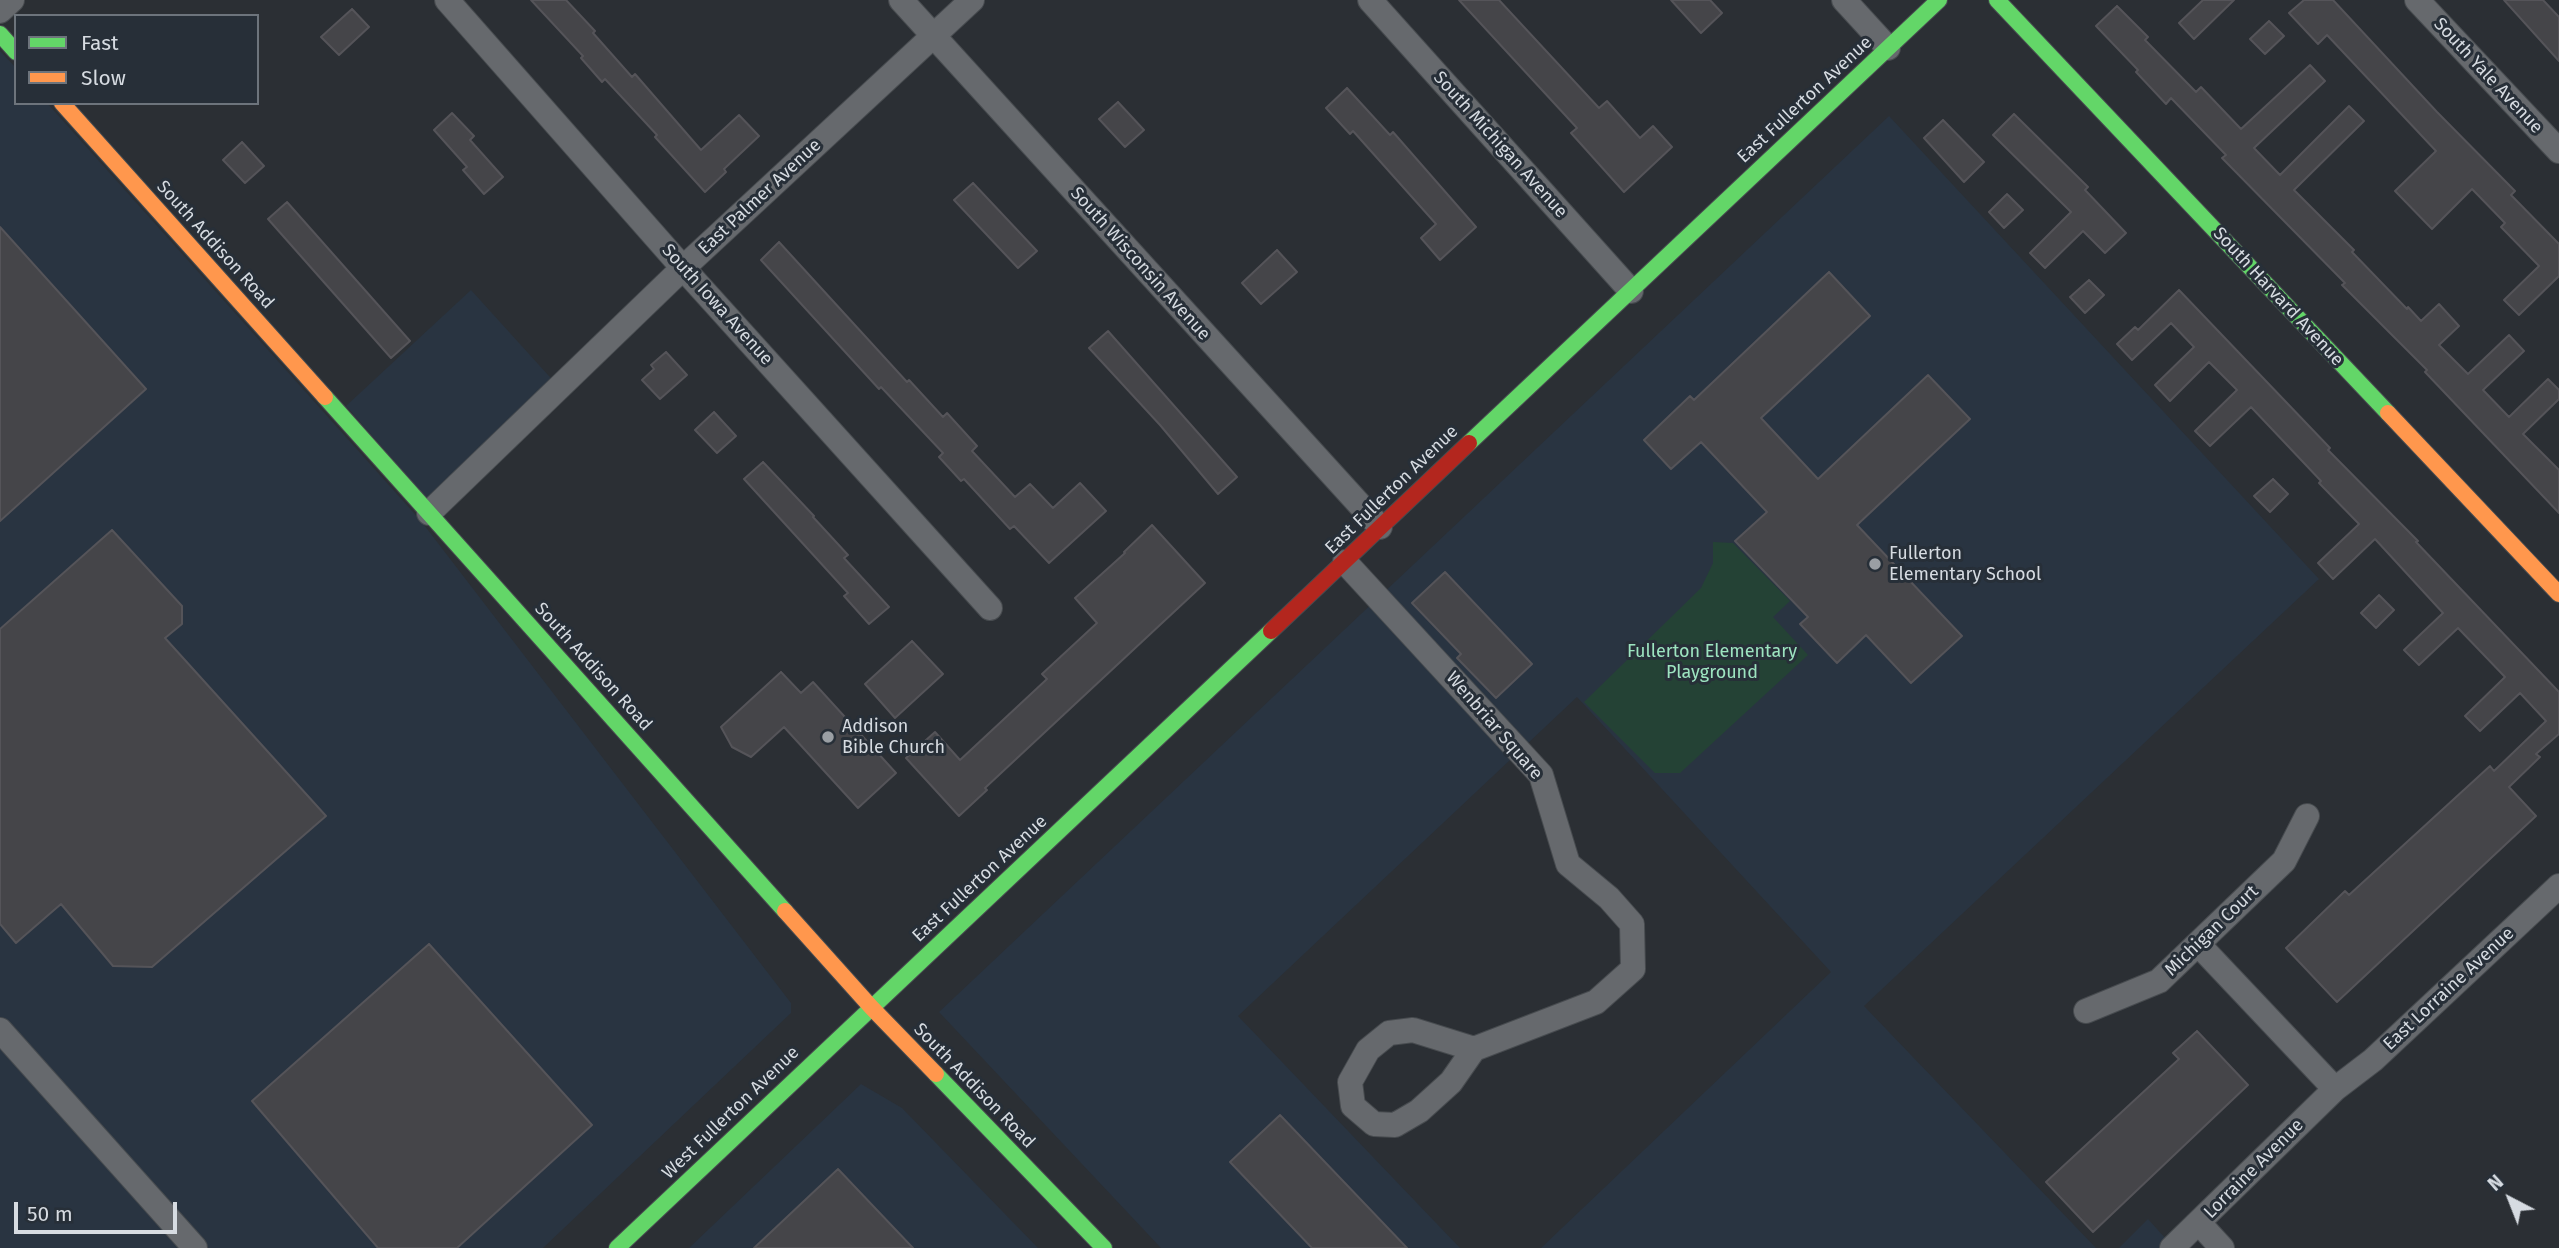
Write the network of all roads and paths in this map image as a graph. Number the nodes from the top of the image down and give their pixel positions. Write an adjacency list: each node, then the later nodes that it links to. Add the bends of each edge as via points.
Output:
1 (12, 0): 10 (street)
2 (447, 0): 17 (street, South Iowa Avenue)
3 (901, 0): 12 (street, South Wisconsin Avenue)
4 (972, 0): 12 (street, East Palmer Avenue)
5 (1370, 0): 18 (street, South Michigan Avenue)
6 (1844, 0): 13 (street)
7 (1939, 0): 13 (street, East Fullerton Avenue)
8 (1997, 0): 22 (street, South Harvard Avenue)
9 (2417, 0): 16 (street, South Yale Avenue)
10 (0, 11)
11 (0, 34): 14 (street)
12 (933, 36): 17 (street, East Palmer Avenue); 20 (street, South Wisconsin Avenue)
13 (1888, 48): 18 (street, East Fullerton Avenue)
14 (14, 50)
15 (64, 105): 19 (street, South Addison Road)
16 (2559, 151)
17 (683, 268): 19 (street, East Palmer Avenue); 23 (street, South Iowa Avenue)
18 (1631, 291): 20 (street, East Fullerton Avenue)
19 (429, 513): 27 (street, South Addison Road)
20 (1380, 527): 21 (street, East Fullerton Avenue)
21 (1345, 562): 27 (street, East Fullerton Avenue); 30 (street, Wenbriar Square, via 1542,775 1568,864 1632,924 1633,969 1596,1002)
22 (2559, 594)
23 (990, 608)
24 (2307, 816): 26 (street, Michigan Court, via 2284,861)
25 (2559, 886): 31 (street, East Lorraine Avenue)
26 (2198, 944): 28 (street, Michigan Court, via 2159,981); 31 (street)
27 (872, 1007): 34 (street, West Fullerton Avenue); 35 (street, South Addison Road)
28 (2086, 1012)
29 (0, 1030): 33 (street)
30 (1474, 1049): 30 (street, via 1451,1082 1419,1111 1395,1125 1374,1124 1353,1106 1350,1082 1368,1050 1389,1033 1413,1030)
31 (2335, 1089): 32 (street, Lorraine Avenue)
32 (2199, 1223): 36 (street, Lorraine Avenue); 37 (street)
33 (195, 1248)
34 (617, 1248)
35 (1104, 1248)
36 (2172, 1248)
37 (2222, 1248)

